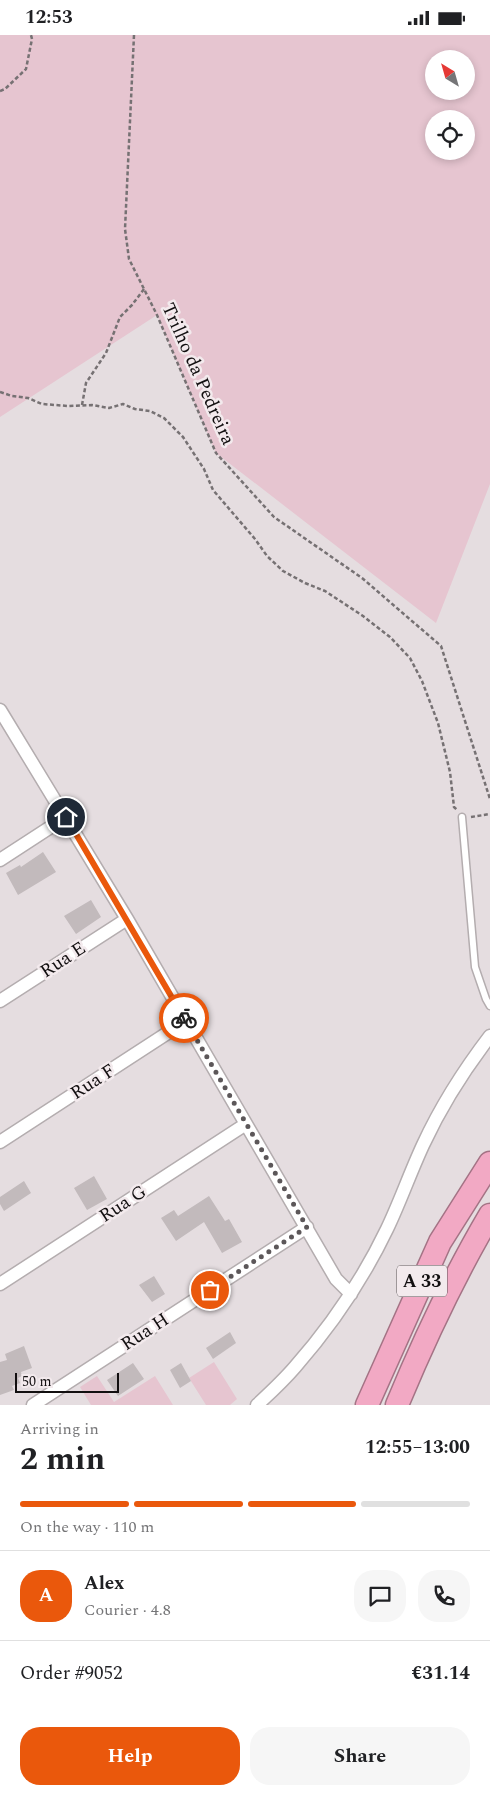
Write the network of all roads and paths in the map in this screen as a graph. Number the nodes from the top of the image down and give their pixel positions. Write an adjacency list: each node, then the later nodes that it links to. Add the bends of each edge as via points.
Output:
1 (31, 35): 3 (path, via 26,69)
2 (134, 35): 4 (path, Trilho da Pedreira, via 125,229 129,259)
3 (0, 91)
4 (144, 289): 6 (path, via 120,317 106,353 86,383); 8 (path, Trilho da Pedreira, via 216,453 274,517 362,578 441,646)
5 (0, 392): 6 (path, via 42,403)
6 (82, 405): 11 (path, via 109,408 122,404 164,418 183,437 204,469 213,490 267,557 283,571 325,591 363,616 410,658 438,723 450,772 454,807)
7 (1, 715): 10 (street)
8 (490, 799)
9 (490, 814): 11 (path)
10 (66, 817): 12 (street); 13 (street)
11 (462, 817): 15 (lane, via 475,967)
12 (0, 860)
13 (127, 919): 14 (street, Rua E); 16 (street)
14 (0, 1001)
15 (490, 1006)
16 (186, 1021): 18 (street); 19 (street, Rua F)
17 (490, 1036): 24 (street, via 447,1099 423,1145 387,1230)
18 (246, 1124): 22 (street); 23 (street, Rua G)
19 (0, 1142)
20 (490, 1163): 27 (highway, A 33, via 440,1242)
21 (490, 1215): 28 (highway, A 33, via 465,1257)
22 (307, 1227): 24 (street, via 336,1279); 25 (street, Rua H)
23 (0, 1284)
24 (351, 1294): 26 (street, via 294,1369)
25 (33, 1405)
26 (257, 1405)
27 (367, 1405)
28 (397, 1405)

